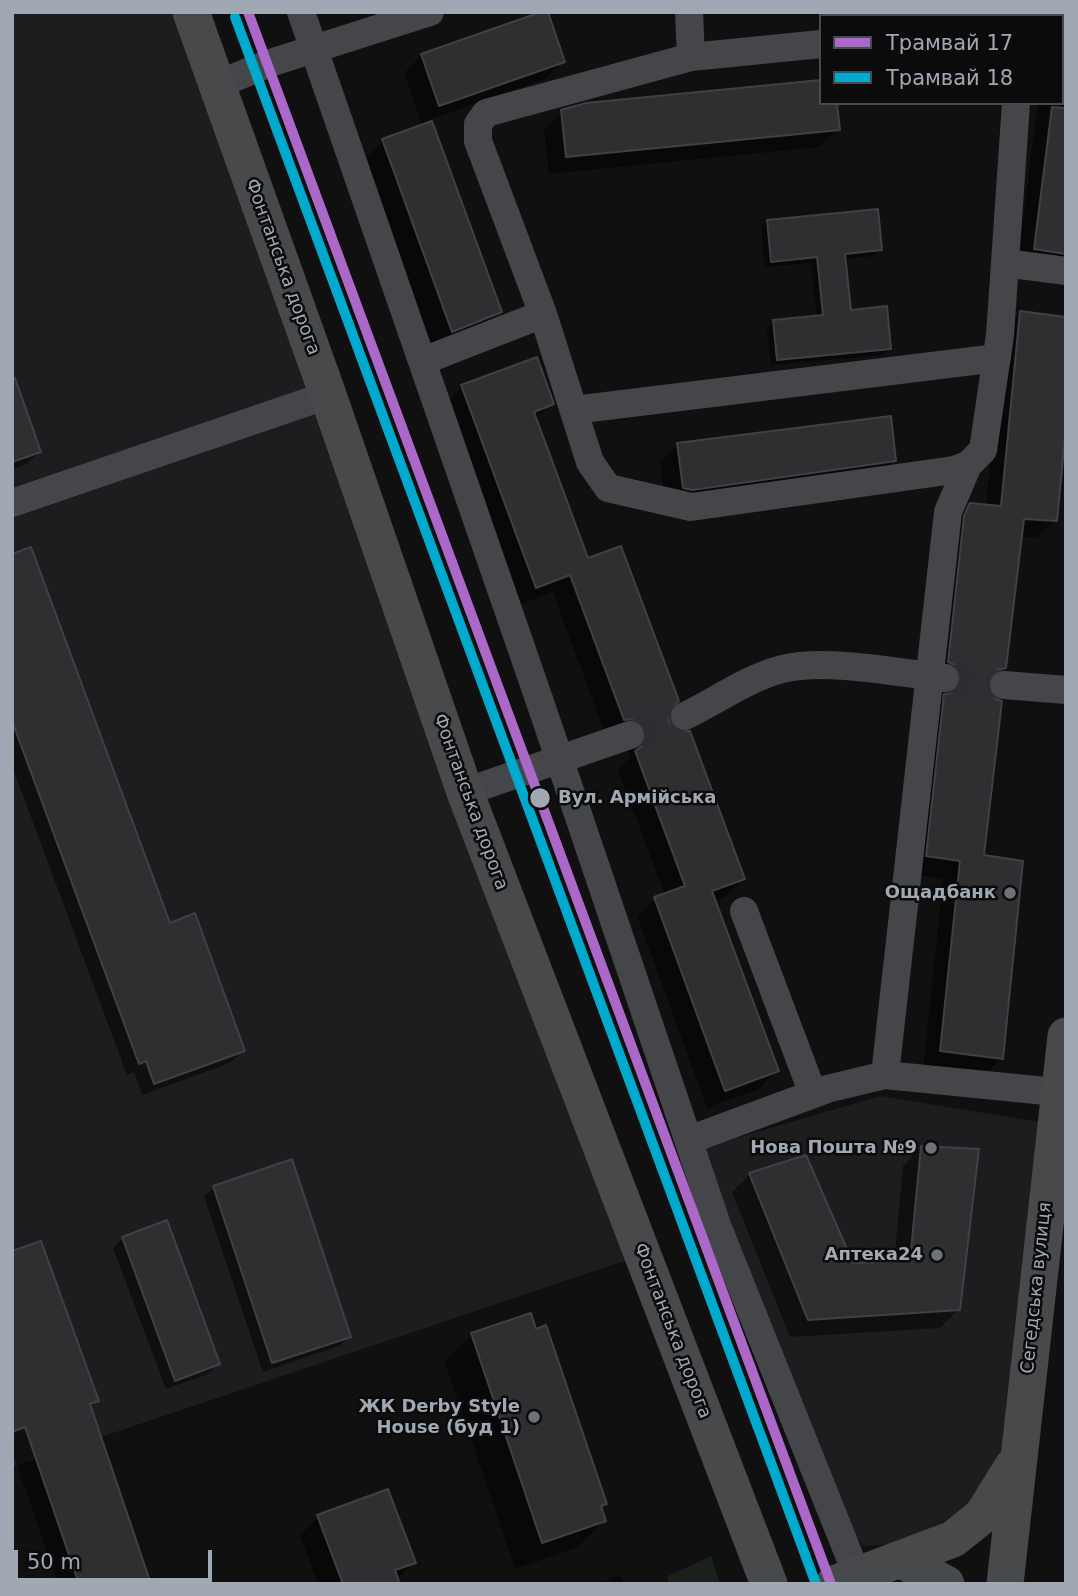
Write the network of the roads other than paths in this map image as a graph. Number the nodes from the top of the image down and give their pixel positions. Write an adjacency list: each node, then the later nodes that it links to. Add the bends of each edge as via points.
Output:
1 (191, 12): 8 (main road, Фонтанська дорога)
2 (301, 12): 6 (street)
3 (430, 12): 6 (street)
4 (689, 12): 7 (street)
5 (819, 44): 7 (street)
6 (314, 49): 8 (street); 14 (street)
7 (691, 57): 12 (street, via 486,113 478,124 478,141)
8 (217, 85): 15 (main road, Фонтанська дорога)
9 (1016, 105): 10 (street)
10 (1005, 263): 11 (street); 13 (street)
11 (1066, 271)
12 (543, 314): 14 (street); 16 (street)
13 (997, 358): 16 (street); 17 (street, via 983,450)
14 (423, 362): 24 (street)
15 (328, 395): 18 (street); 25 (main road, Фонтанська дорога)
16 (573, 410): 17 (street, via 590,462 608,488 691,507)
17 (968, 465): 19 (street, via 948,512)
18 (12, 503)
19 (937, 677): 22 (street, via 845,667 784,669); 28 (street)
20 (1004, 685): 21 (street)
21 (1066, 690)
22 (685, 716)
23 (630, 735): 24 (street)
24 (560, 760): 25 (street); 31 (street)
25 (465, 792): 35 (main road, Фонтанська дорога)
26 (744, 911): 30 (street)
27 (1066, 1036): 29 (main road, Сегедська вулиця)
28 (885, 1075): 29 (street); 30 (street)
29 (1063, 1093): 32 (main road, Сегедська вулиця)
30 (813, 1094): 31 (street)
31 (689, 1140): 34 (street)
32 (1018, 1457): 33 (main road, Сегедська вулиця, via 982,1516 953,1539); 37 (main road, Сегедська вулиця)
33 (900, 1559): 34 (main road, Сегедська вулиця); 36 (main road)
34 (845, 1579)
35 (769, 1584)
36 (946, 1584)
37 (1005, 1584)

